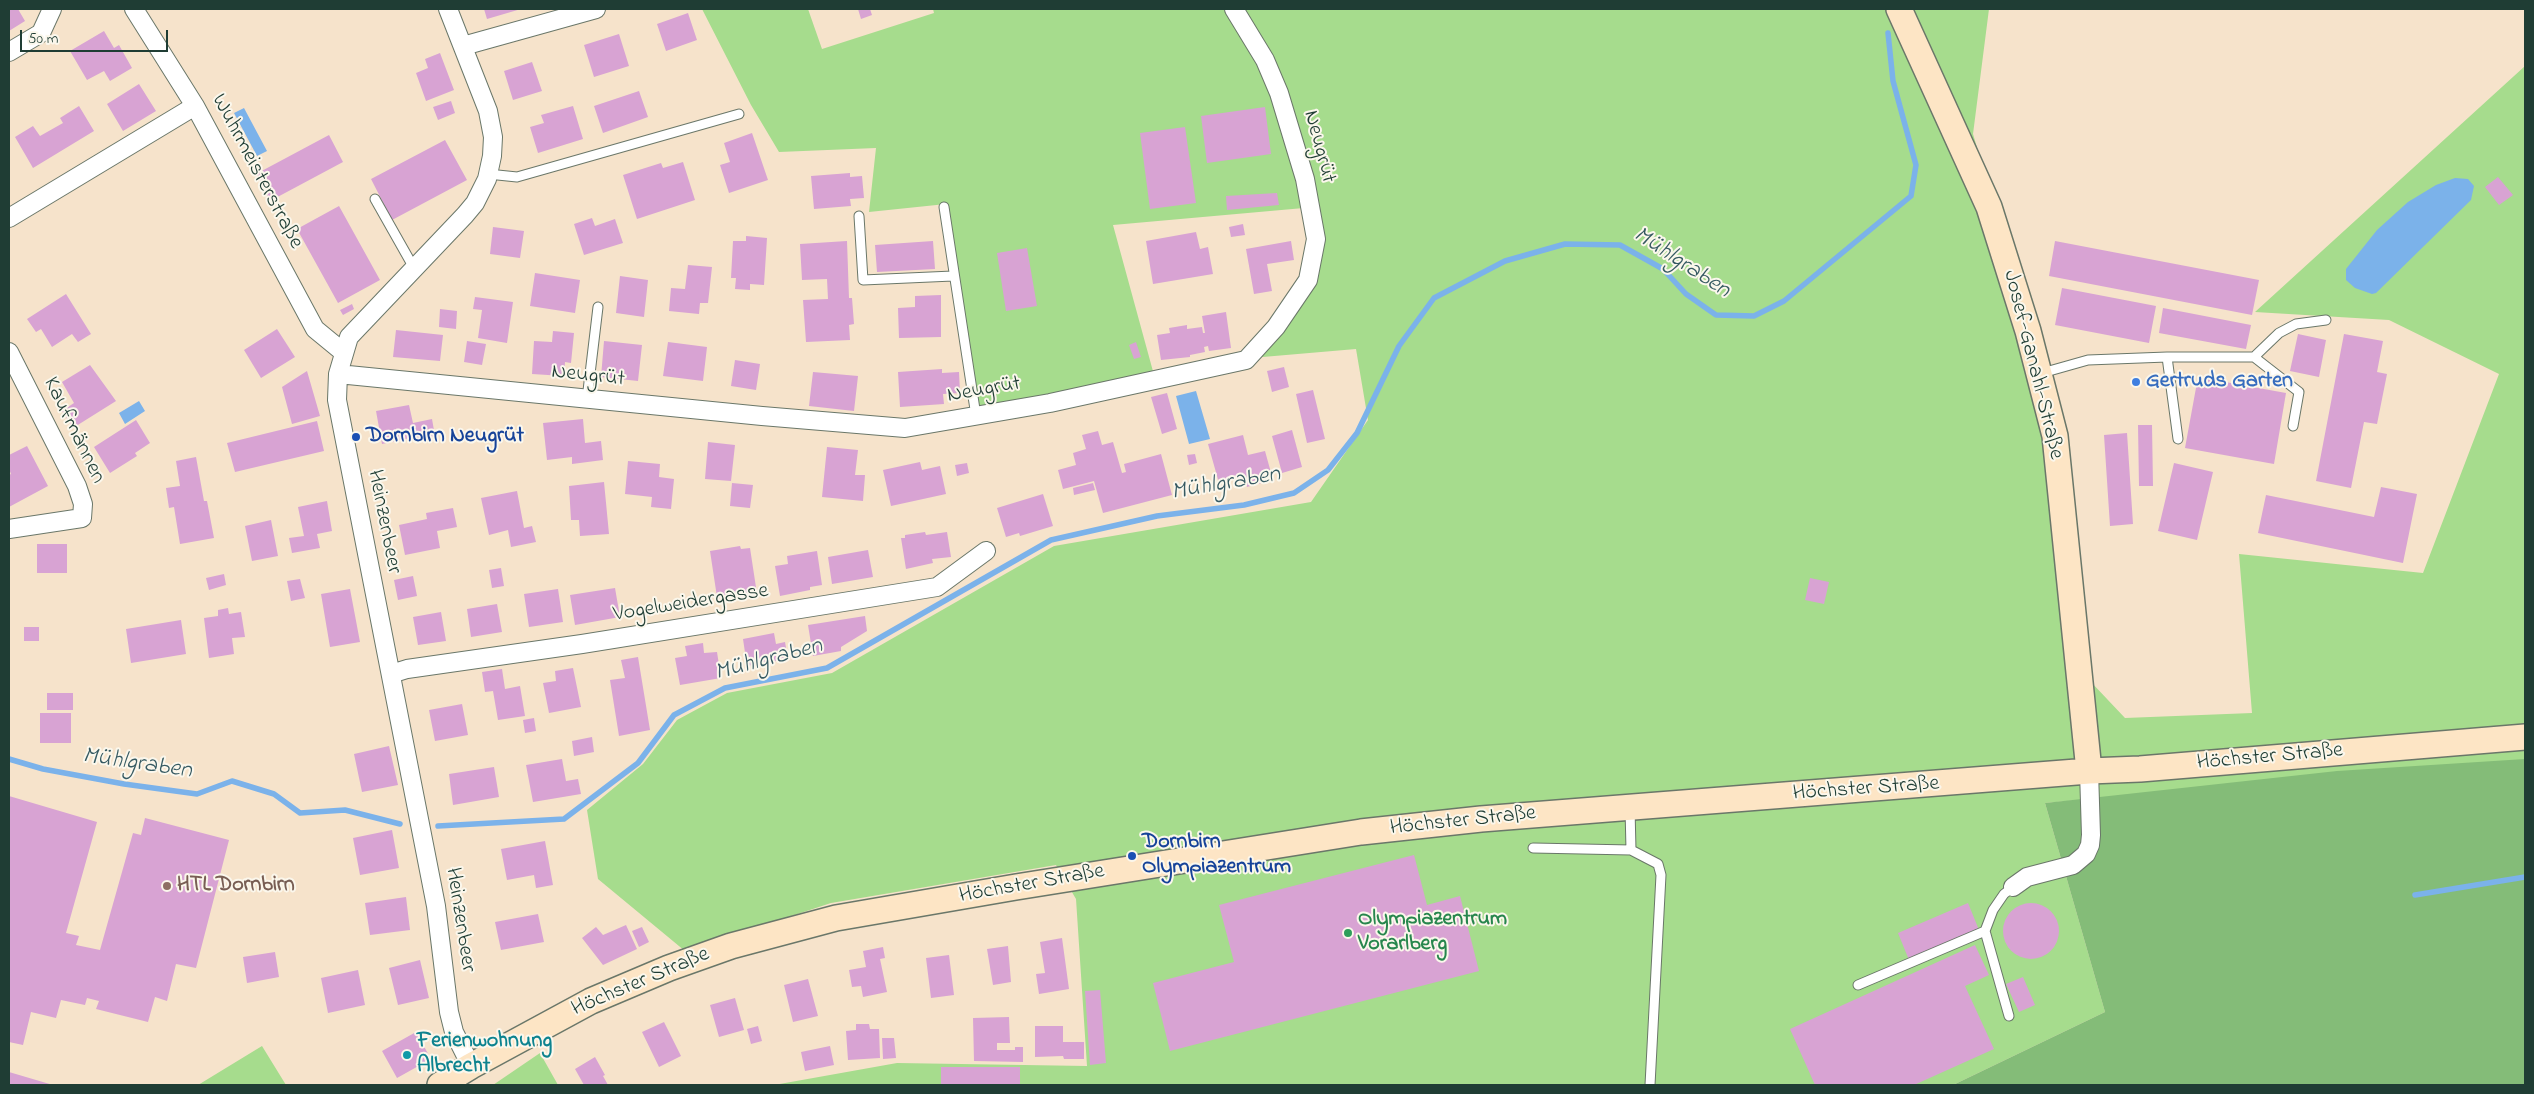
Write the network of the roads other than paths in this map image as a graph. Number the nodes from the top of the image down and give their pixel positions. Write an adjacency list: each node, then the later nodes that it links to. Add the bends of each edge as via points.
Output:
1 (52, 9): 8 (street, via 40,33)
2 (134, 9): 9 (street, Wuhrmeisterstraße)
3 (448, 9): 7 (street, Heinzenbeer)
4 (596, 9): 7 (street)
5 (1234, 9): 27 (street, Neugrüt, via 1266,60 1296,144 1316,239 1308,280 1276,326 1246,360)
6 (1899, 9): 25 (main road, Josef-Ganahl-Straße, via 1989,207)
7 (464, 46): 11 (street, Heinzenbeer, via 488,111 493,137)
8 (9, 52)
9 (195, 106): 15 (street); 21 (street, Wuhrmeisterstraße, via 315,329)
10 (739, 114): 11 (lane, via 517,177)
11 (488, 174): 16 (street, Heinzenbeer, via 475,203)
12 (375, 199): 16 (lane)
13 (944, 207): 17 (lane)
14 (859, 216): 17 (lane, via 864,280)
15 (9, 218)
16 (414, 268): 21 (street, Heinzenbeer, via 363,320 349,337)
17 (953, 276): 27 (lane)
18 (598, 307): 26 (lane)
19 (2326, 320): 22 (lane, via 2296,324 2279,333)
20 (9, 352): 30 (street, Kaufmännen, via 78,486 83,504 82,518)
21 (343, 352): 24 (street, Heinzenbeer)
22 (2254, 357): 23 (lane); 28 (lane, via 2299,392)
23 (2166, 358): 25 (lane, via 2088,360); 29 (lane)
24 (338, 374): 26 (street, Neugrüt); 32 (street, Heinzenbeer, via 337,400)
25 (2039, 374): 34 (main road, Josef-Ganahl-Straße, via 2055,436)
26 (587, 399): 27 (street, Neugrüt, via 906,428)
27 (976, 416)
28 (2293, 426)
29 (2178, 439)
30 (9, 529)
31 (986, 551): 32 (street, Vogelweidergasse, via 937,587 407,669)
32 (392, 674): 42 (street, Heinzenbeer, via 436,906 454,1032)
33 (2525, 737): 34 (main road, Höchster Straße)
34 (2089, 771): 35 (main road, Höchster Straße); 38 (street, via 2091,834 2086,854 2073,865 2027,877)
35 (1630, 808): 37 (lane); 42 (main road, Höchster Straße, via 1361,832 836,918 731,946 669,968 591,1001)
36 (1533, 848): 37 (lane)
37 (1631, 850): 44 (lane, via 1658,864 1661,875)
38 (2013, 887): 39 (lane, via 2004,894)
39 (1985, 931): 40 (lane); 41 (lane)
40 (1858, 985)
41 (2009, 1016)
42 (471, 1066): 43 (main road, Höchster Straße)
43 (440, 1085)
44 (1650, 1085)

